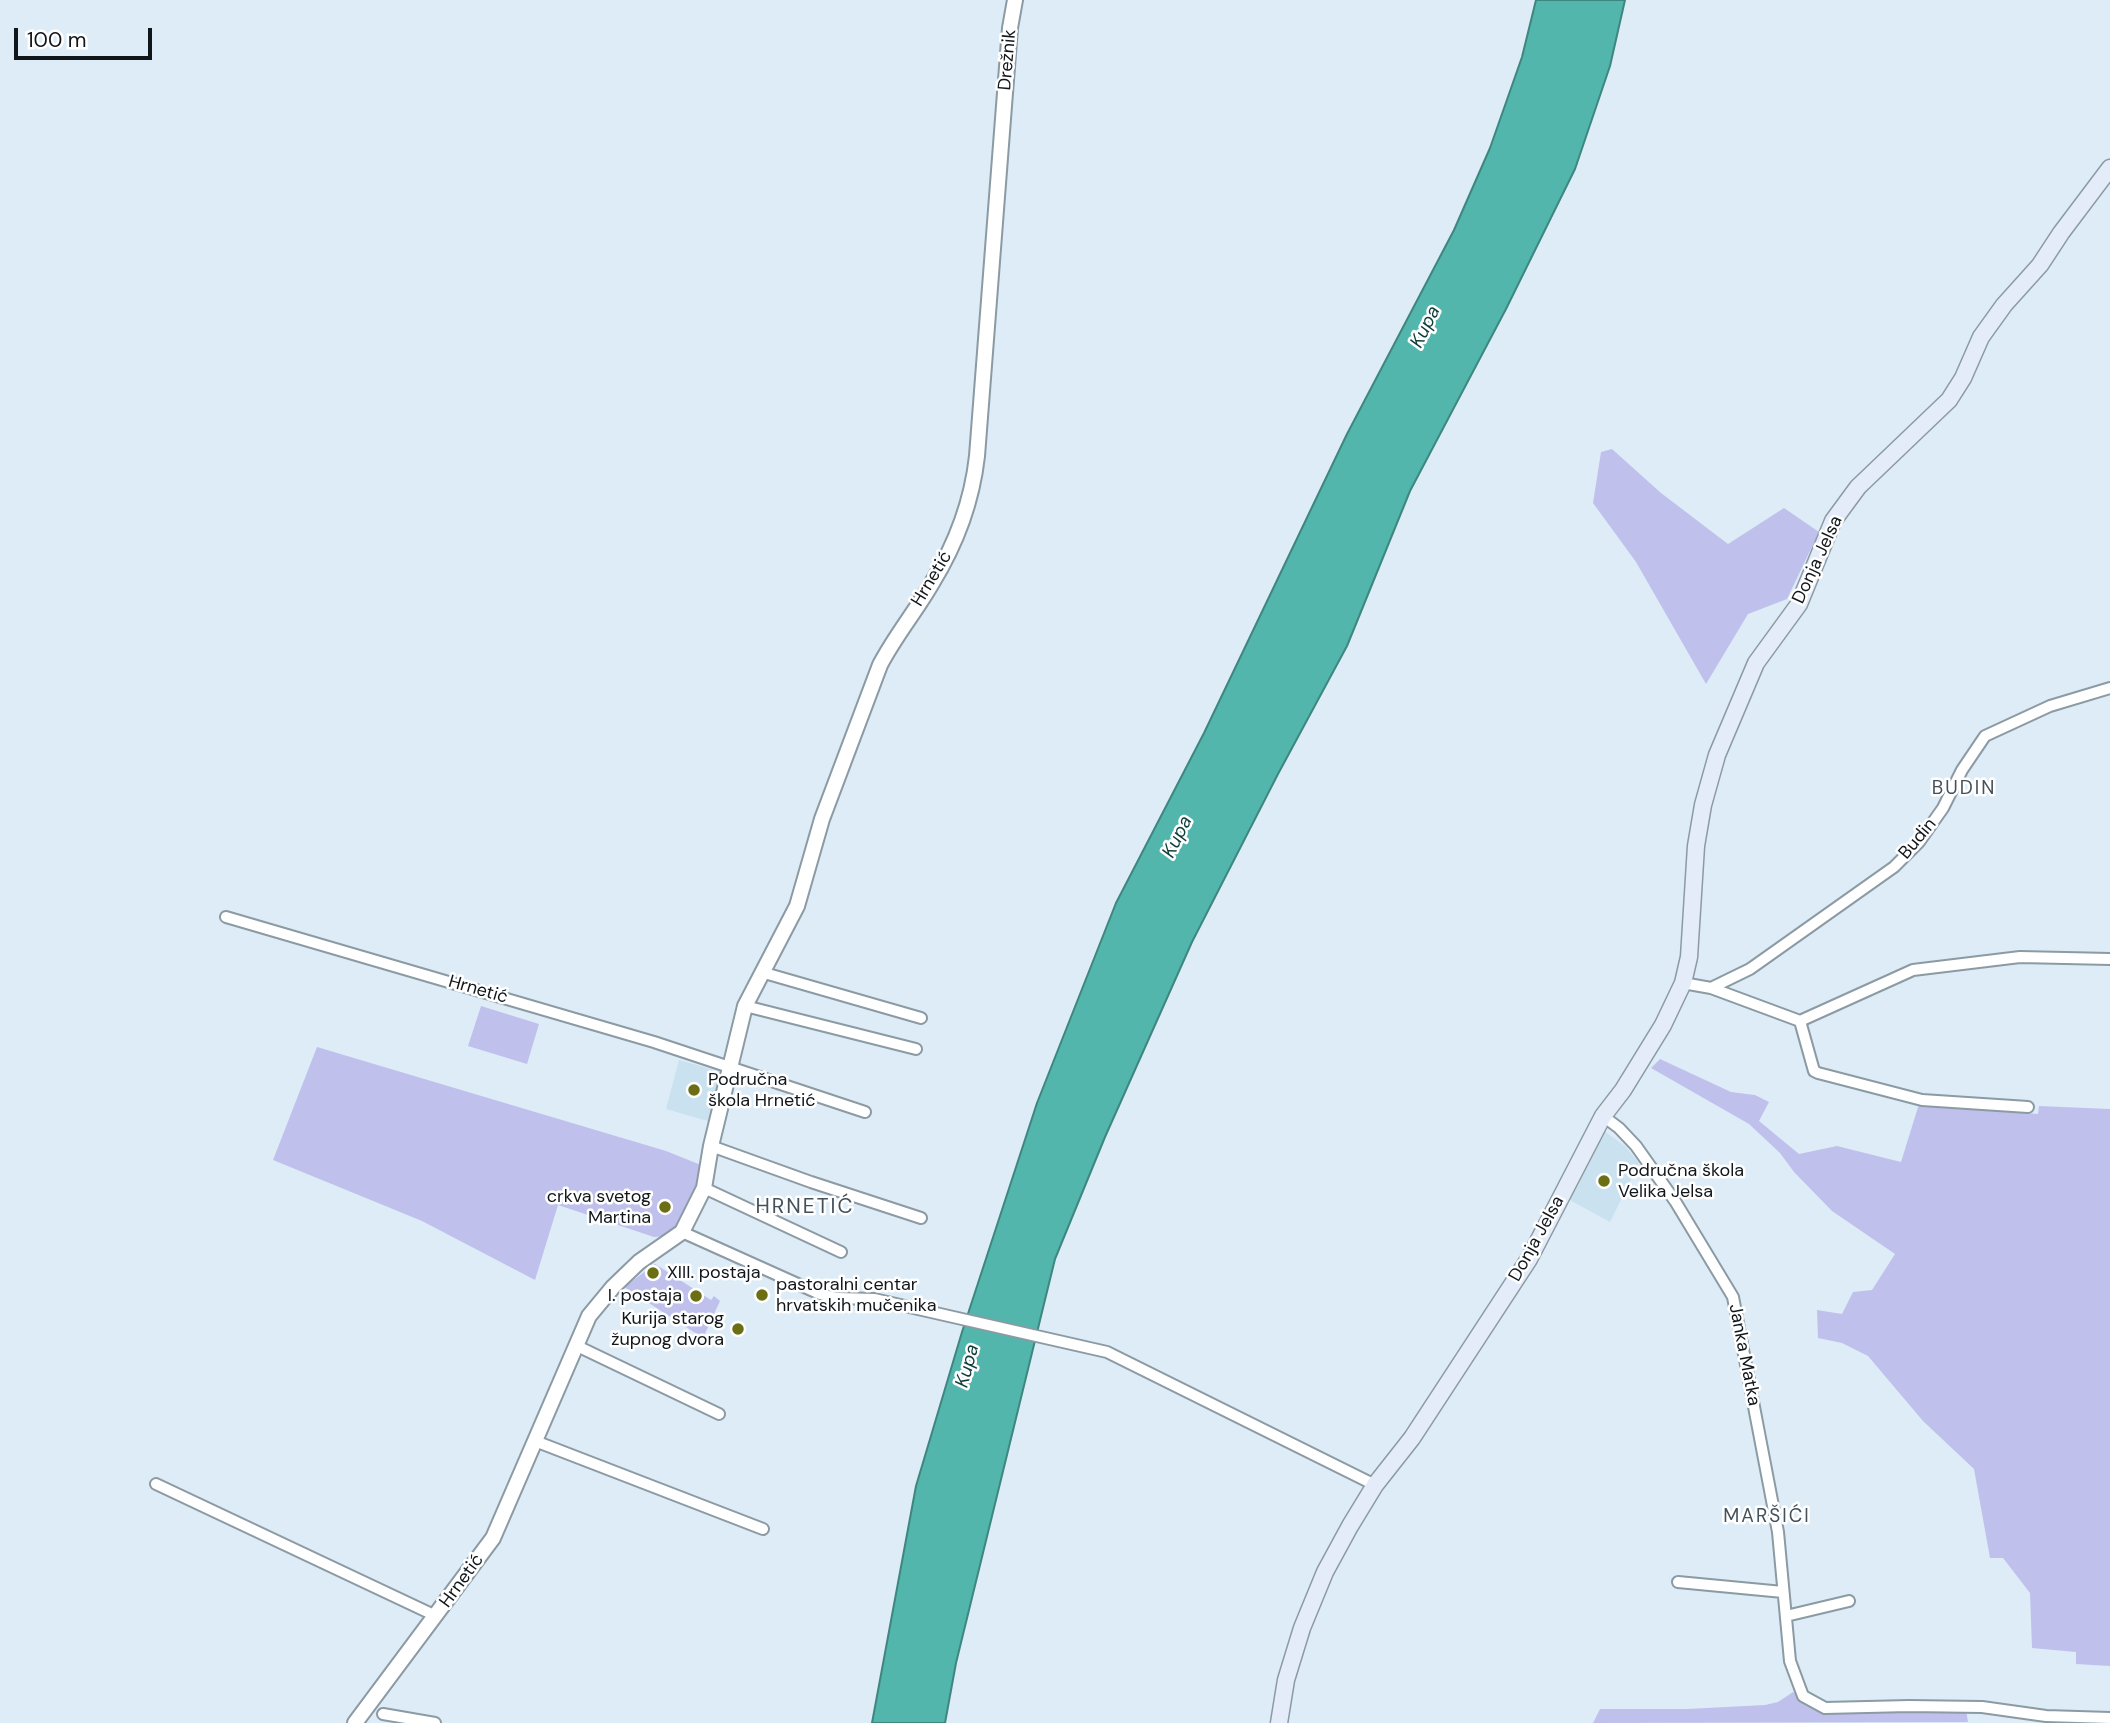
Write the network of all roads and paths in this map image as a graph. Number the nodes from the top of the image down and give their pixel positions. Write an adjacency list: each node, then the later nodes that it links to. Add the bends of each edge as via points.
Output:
1 (1015, 0): 2 (street, Drežnik)
2 (1003, 120): 7 (street, Hrnetić, via 971,495 941,568 880,665 822,818 797,906)
3 (2110, 168): 8 (main road, Donja Jelsa, via 1981,337 1949,400 1858,487 1833,521 1799,604 1756,663 1717,755 1703,805)
4 (2110, 688): 9 (street, Budin, via 2050,706 1984,736 1943,808 1894,867 1750,969)
5 (226, 917): 14 (street, Hrnetić)
6 (2110, 959): 12 (street, via 2020,957 1913,970)
7 (761, 972): 10 (street, Hrnetić); 11 (street)
8 (1684, 983): 9 (street); 17 (main road, Donja Jelsa, via 1663,1025)
9 (1711, 988): 12 (street)
10 (745, 1006): 13 (street); 14 (street, Hrnetić)
11 (921, 1018)
12 (1800, 1021): 15 (street, via 1818,1073 1923,1101)
13 (916, 1049)
14 (729, 1068): 16 (street); 18 (street, Hrnetić)
15 (2028, 1107)
16 (865, 1112)
17 (1603, 1116): 27 (main road, Donja Jelsa, via 1529,1259 1412,1438); 30 (street, Janka Matka, via 1636,1146 1733,1297 1778,1532)
18 (711, 1146): 19 (street, Hrnetić); 20 (street)
19 (704, 1188): 21 (street, Hrnetić); 22 (street)
20 (921, 1218)
21 (682, 1233): 23 (street, Hrnetić, via 648,1255 613,1287 589,1316); 27 (street, via 820,1294 874,1299 1107,1352)
22 (841, 1252)
23 (575, 1345): 24 (street); 25 (street, Hrnetić)
24 (719, 1414)
25 (534, 1441): 28 (street); 32 (street, Hrnetić, via 492,1538)
26 (156, 1484): 32 (street)
27 (1375, 1485): 39 (main road, Donja Jelsa, via 1325,1572 1302,1628)
28 (763, 1529)
29 (1678, 1582): 30 (street)
30 (1783, 1592): 33 (street, Janka Matka)
31 (1849, 1601): 33 (street)
32 (436, 1616): 34 (street, Hrnetić)
33 (1786, 1616): 35 (street, Janka Matka, via 1797,1684 1803,1696 1817,1706 1982,1707)
34 (367, 1707): 36 (street); 37 (street, Hrnetić)
35 (2110, 1718)
36 (387, 1719): 38 (street)
37 (355, 1723)
38 (435, 1723)
39 (1279, 1723)

